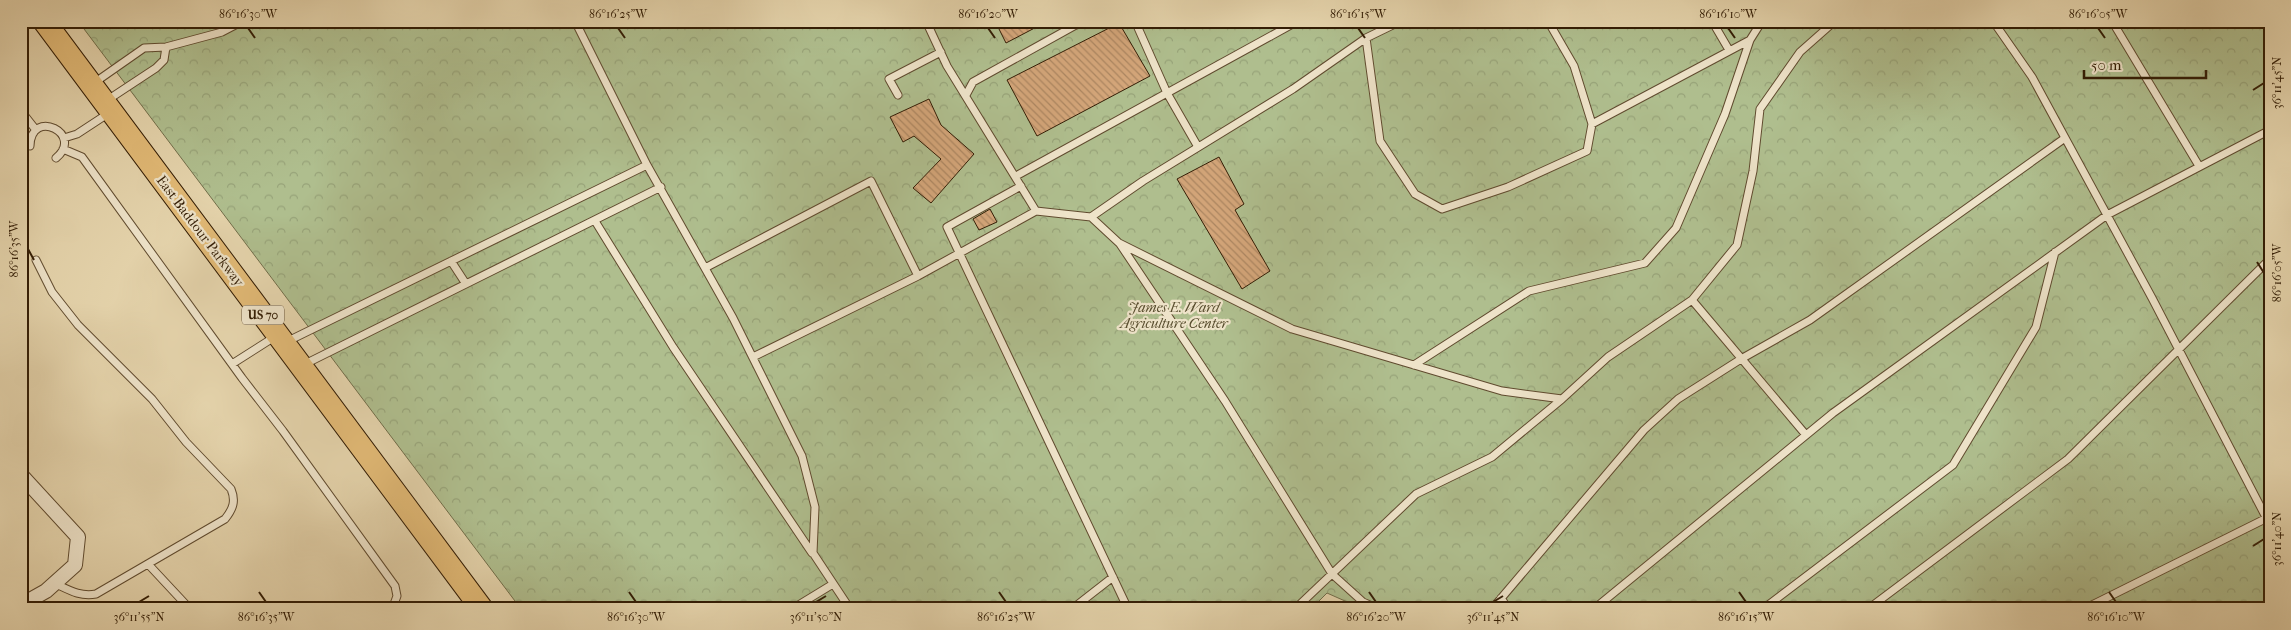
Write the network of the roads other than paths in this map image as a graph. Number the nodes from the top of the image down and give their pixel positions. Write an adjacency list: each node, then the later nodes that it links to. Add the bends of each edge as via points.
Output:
1 (44, 21): 24 (main road, East Baddour Parkway / US 70)
2 (243, 21): 18 (lane, via 222,32)
3 (574, 21): 35 (lane)
4 (938, 21): 15 (lane)
5 (1083, 21): 23 (lane, via 973,82)
6 (1135, 21): 21 (lane)
7 (1298, 21): 21 (lane)
8 (1401, 21): 16 (lane)
9 (1548, 21): 26 (lane, via 1574,66)
10 (1712, 21): 19 (lane)
11 (1762, 21): 17 (lane)
12 (1835, 21): 53 (lane, via 1800,52 1760,109 1753,170 1737,245)
13 (1993, 21): 30 (lane, via 2032,77)
14 (2112, 21): 36 (lane)
15 (928, 24): 20 (lane)
16 (1366, 38): 26 (lane, via 1380,141 1415,194 1442,208 1508,187 1587,151); 32 (lane, via 1293,89)
17 (1750, 40): 19 (lane); 60 (lane, via 1725,114 1676,228 1645,264 1529,292)
18 (166, 47): 24 (lane, via 164,60 156,68); 24 (lane, via 144,48)
19 (1729, 50): 26 (lane)
20 (941, 52): 22 (lane, via 889,79); 23 (lane)
21 (1168, 93): 32 (lane); 37 (lane)
22 (898, 95)
23 (966, 95): 37 (lane)
24 (102, 100): 29 (lane, via 77,134); 54 (main road, East Baddour Parkway / US 70)
25 (21, 111): 27 (lane)
26 (1592, 124)
27 (36, 130): 29 (lane, via 52,127); 31 (lane)
28 (2270, 130): 36 (lane)
29 (64, 138): 33 (lane)
30 (2065, 138): 41 (lane); 57 (lane, via 1810,320)
31 (30, 146)
32 (1198, 147): 42 (lane)
33 (63, 149): 34 (lane); 58 (lane, via 82,157)
34 (56, 158)
35 (647, 164): 39 (lane); 49 (lane)
36 (2199, 166): 41 (lane)
37 (1016, 176): 38 (lane)
38 (1021, 186): 40 (lane); 46 (lane, via 947,227)
39 (660, 187): 43 (lane); 50 (lane)
40 (1036, 211): 42 (lane); 46 (lane)
41 (2107, 215): 45 (lane); 55 (lane)
42 (1091, 217): 44 (lane)
43 (595, 221): 52 (lane); 65 (lane, via 673,347)
44 (1120, 243): 60 (lane, via 1292,329); 67 (lane, via 1225,401)
45 (2055, 252): 62 (lane); 85 (lane, via 2036,327 1953,465)
46 (960, 254): 51 (lane); 68 (lane)
47 (2270, 259): 55 (lane)
48 (36, 260): 66 (lane, via 52,292 78,325 152,399 186,442 231,489 234,497 225,519)
49 (452, 261): 52 (lane); 54 (lane)
50 (705, 268): 51 (lane, via 871,181); 56 (lane)
51 (918, 276): 56 (lane)
52 (466, 284): 59 (lane)
53 (1692, 300): 57 (lane); 61 (lane, via 1608,357)
54 (281, 339): 58 (lane); 59 (main road, East Baddour Parkway / US 70)
55 (2179, 349): 64 (lane); 86 (lane, via 2068,459)
56 (752, 357): 65 (lane, via 802,456 816,508)
57 (1742, 358): 62 (lane); 71 (lane, via 1678,399 1644,430)
58 (232, 364): 74 (lane, via 395,586 397,596 394,604)
59 (300, 366): 75 (main road, East Baddour Parkway / US 70)
60 (1414, 366): 61 (lane, via 1502,391)
61 (1562, 399): 67 (lane, via 1492,457 1416,494)
62 (1806, 435): 84 (lane)
63 (21, 475): 69 (street, via 78,537 74,565)
64 (2269, 520): 87 (lane)
65 (813, 553): 70 (lane)
66 (148, 564): 69 (lane, via 96,594 78,594); 73 (lane)
67 (1332, 574): 80 (lane); 81 (lane, via 1363,602)
68 (1113, 578): 78 (lane); 79 (lane)
69 (54, 583): 72 (street)
70 (833, 584): 76 (lane); 77 (lane)
71 (1501, 598): 82 (lane); 83 (lane)
72 (21, 605)
73 (190, 609)
74 (386, 609)
75 (482, 609)
76 (792, 609)
77 (850, 609)
78 (1072, 609)
79 (1128, 609)
80 (1295, 609)
81 (1378, 609)
82 (1492, 609)
83 (1508, 609)
84 (1594, 609)
85 (1763, 609)
86 (1868, 609)
87 (2084, 609)

